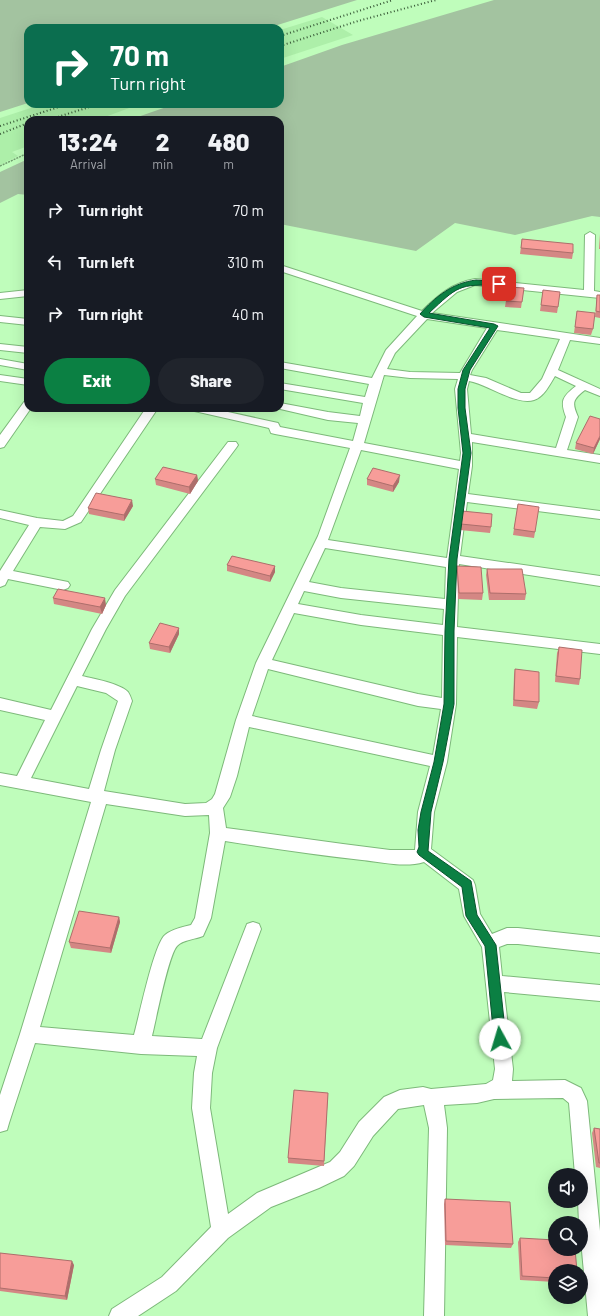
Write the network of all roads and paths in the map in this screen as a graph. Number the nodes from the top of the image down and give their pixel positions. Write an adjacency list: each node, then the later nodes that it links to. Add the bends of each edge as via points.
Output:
1 (24, 155): 2 (path)
2 (0, 166)
3 (590, 235): 4 (street)
4 (589, 252): 5 (street); 8 (street)
5 (600, 253)
6 (284, 269): 11 (street)
7 (24, 293): 10 (street)
8 (589, 293): 9 (street); 11 (street, via 485,282 463,284 448,292)
9 (600, 295)
10 (0, 296)
11 (424, 314): 14 (street); 23 (street, via 390,352)
12 (0, 319): 13 (street)
13 (24, 322)
14 (494, 326): 15 (street); 24 (street)
15 (566, 337): 16 (street); 22 (street)
16 (600, 341)
17 (0, 347): 18 (street)
18 (24, 350)
19 (0, 362): 21 (street)
20 (284, 365): 23 (street)
21 (24, 366)
22 (552, 371): 24 (street, via 538,392 528,398 492,382); 27 (street)
23 (378, 377): 24 (street); 30 (street)
24 (464, 377): 36 (street, via 462,408)
25 (0, 378): 26 (street)
26 (24, 381)
27 (584, 386): 29 (street); 40 (street, via 568,402 567,407 572,417)
28 (284, 387): 30 (street)
29 (600, 393)
30 (369, 401): 35 (street)
31 (284, 407): 35 (street)
32 (24, 409): 37 (street)
33 (149, 412): 46 (street, via 76,519 66,525)
34 (212, 412): 39 (street, via 274,426 275,430)
35 (364, 420): 39 (street)
36 (465, 437): 40 (street); 42 (street)
37 (1, 441)
38 (232, 445): 58 (street, via 120,593)
39 (357, 446): 42 (street); 47 (street)
40 (560, 453): 41 (street)
41 (600, 459)
42 (466, 466): 43 (street)
43 (462, 496): 45 (street); 48 (street)
44 (0, 514): 46 (street)
45 (600, 515)
46 (36, 522): 49 (street)
47 (320, 543): 48 (street); 52 (street)
48 (453, 562): 50 (street); 53 (street)
49 (2, 578): 51 (street)
50 (600, 581)
51 (63, 585)
52 (300, 585): 53 (street); 54 (street)
53 (452, 604): 55 (street)
54 (289, 607): 55 (street, via 361,620); 57 (street)
55 (450, 631): 56 (street); 60 (street)
56 (600, 649)
57 (263, 663): 60 (street, via 418,700); 62 (street)
58 (73, 679): 61 (street); 66 (street, via 118,691 125,697 108,750)
59 (0, 704): 61 (street)
60 (449, 704): 63 (street)
61 (55, 717): 65 (street)
62 (243, 720): 63 (street); 67 (street, via 229,776 222,797)
63 (439, 762): 69 (street, via 426,812)
64 (0, 779): 65 (street)
65 (21, 783): 66 (street)
66 (97, 797): 67 (street, via 184,810 208,809); 75 (street)
67 (215, 806): 68 (street)
68 (218, 833): 69 (street, via 306,848 389,856 412,857 420,856); 76 (street, via 203,918 197,931 170,941 162,962)
69 (423, 852): 71 (street, via 467,885 472,916)
70 (252, 929): 77 (street)
71 (490, 945): 72 (street, via 498,938 518,936); 73 (street)
72 (600, 945)
73 (494, 983): 74 (street); 78 (street, via 504,1069 502,1085)
74 (600, 993)
75 (29, 1034): 76 (street); 80 (street)
76 (141, 1045): 77 (street)
77 (208, 1048): 81 (street, via 203,1073 201,1108)
78 (495, 1090): 79 (street); 84 (street, via 565,1089 574,1094 578,1101)
79 (430, 1098): 81 (street, via 423,1096 391,1103 366,1129 347,1159 337,1169 264,1200); 83 (street, via 436,1108 438,1128)
80 (0, 1122)
81 (221, 1231): 82 (street, via 169,1284)
82 (119, 1316)
83 (434, 1316)
84 (598, 1316)

